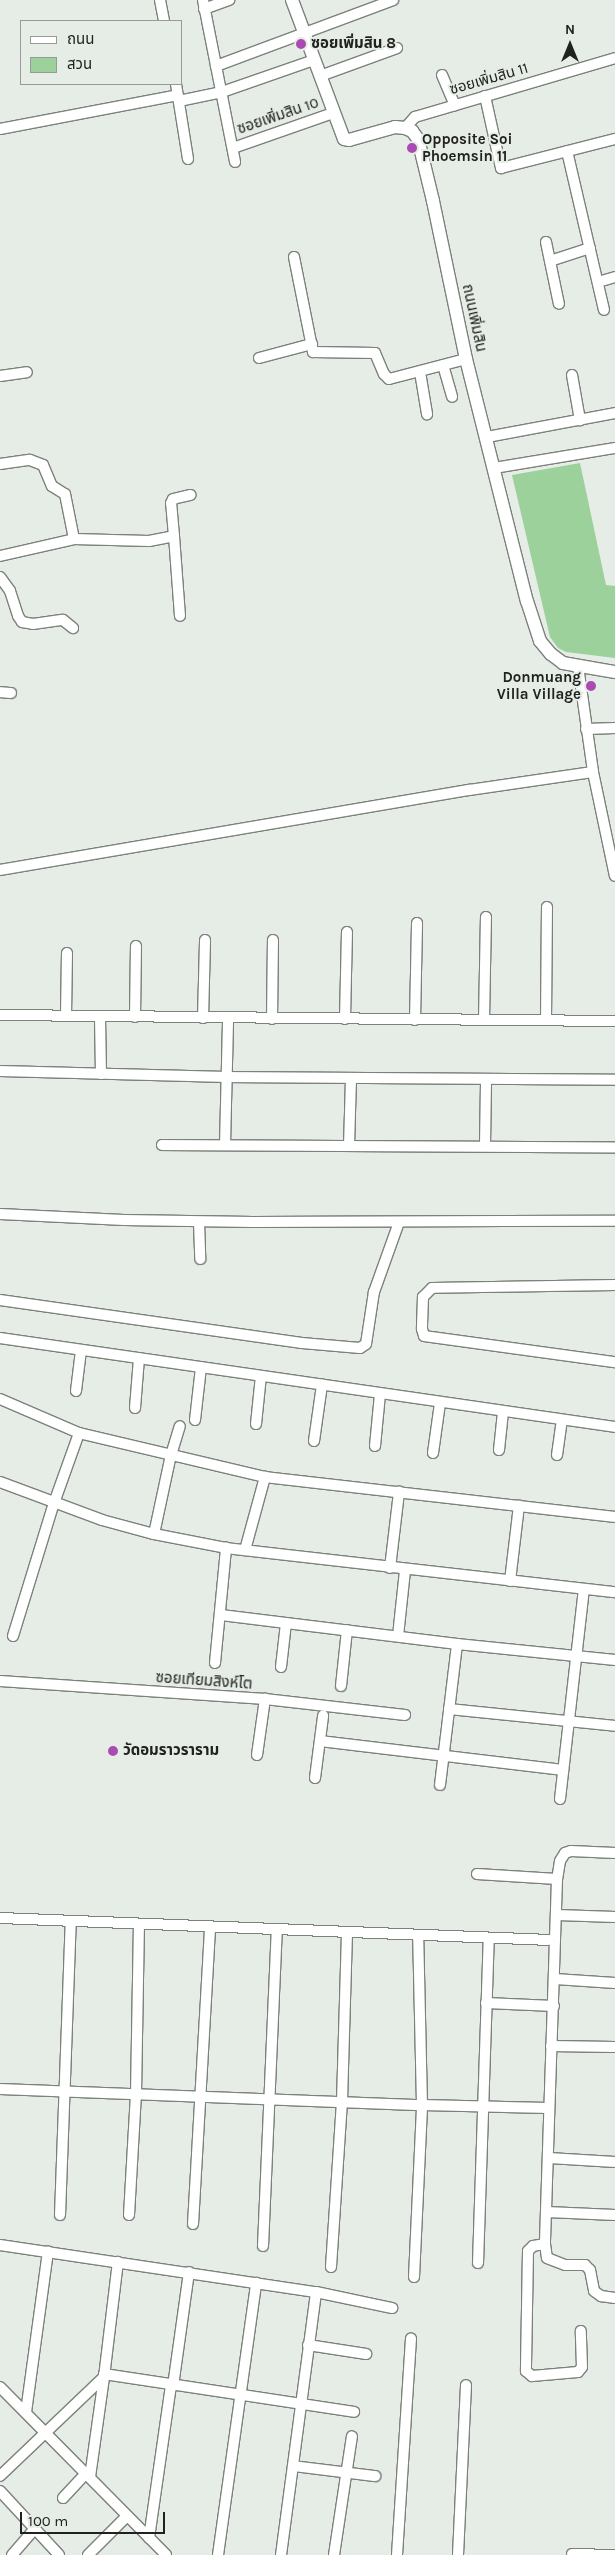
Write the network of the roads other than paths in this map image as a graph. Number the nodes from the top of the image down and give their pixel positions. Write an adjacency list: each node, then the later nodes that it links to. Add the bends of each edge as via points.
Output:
1 (160, 0): 6 (street)
2 (229, 0): 5 (street)
3 (292, 0): 7 (street)
4 (393, 0): 7 (street)
5 (204, 5): 11 (street)
6 (164, 20)
7 (304, 33): 10 (street); 11 (street)
8 (397, 48): 13 (street)
9 (615, 58): 16 (street, ซอยเพิ่มสิน 11)
10 (314, 60): 13 (street); 15 (street)
11 (216, 66): 15 (street)
12 (442, 75): 18 (street)
13 (320, 76): 19 (street)
14 (176, 85): 17 (street)
15 (222, 92): 17 (street); 23 (street)
16 (485, 96): 18 (street, ซอยเพิ่มสิน 11); 24 (street, via 501,168)
17 (179, 98): 21 (street); 25 (street)
18 (454, 105): 20 (street, ซอยเพิ่มสิน 11, via 415,117)
19 (333, 113): 20 (street, via 344,139 395,127); 23 (street, ซอยเพิ่มสิน 10)
20 (405, 128): 37 (street, ถนนเพิ่มสิน, via 418,139)
21 (0, 129)
22 (615, 139): 24 (street)
23 (233, 148): 26 (street)
24 (567, 151): 28 (street)
25 (188, 159)
26 (235, 162)
27 (546, 242): 30 (street)
28 (590, 248): 30 (street); 32 (street)
29 (294, 257): 35 (street)
30 (550, 262): 33 (street)
31 (615, 277): 32 (street)
32 (598, 282): 34 (street)
33 (559, 304)
34 (604, 310)
35 (312, 344): 36 (street); 40 (street, via 316,353 375,353 389,379)
36 (259, 358)
37 (466, 359): 38 (street); 47 (street, ถนนเพิ่มสิน)
38 (443, 365): 40 (street); 43 (street)
39 (27, 372): 42 (street)
40 (420, 372): 44 (street)
41 (572, 375): 46 (street)
42 (0, 376)
43 (452, 397)
44 (427, 414)
45 (615, 414): 46 (street)
46 (580, 420): 47 (street)
47 (487, 437): 50 (street, ถนนเพิ่มสิน)
48 (615, 448): 50 (street)
49 (0, 464): 53 (street, via 30,460 43,465 52,486 65,494)
50 (494, 468): 58 (street, ถนนเพิ่มสิน, via 540,641 563,663)
51 (191, 496): 52 (street, via 173,499 171,503)
52 (174, 536): 53 (street, via 149,541); 56 (street)
53 (74, 540): 54 (street)
54 (0, 556)
55 (0, 577): 57 (street, via 10,590 22,622 33,624 64,620)
56 (180, 616)
57 (73, 628)
58 (578, 666): 59 (street, ถนนเพิ่มสิน); 60 (street)
59 (615, 672)
60 (586, 728): 61 (street); 62 (street)
61 (615, 728)
62 (592, 772): 63 (street); 64 (street)
63 (614, 863): 65 (street)
64 (0, 870)
65 (615, 876)
66 (547, 907): 84 (street)
67 (486, 917): 83 (street)
68 (417, 923): 82 (street)
69 (347, 932): 81 (street)
70 (205, 940): 78 (street)
71 (273, 940): 80 (street)
72 (136, 946): 77 (street)
73 (67, 953): 75 (street)
74 (0, 1015): 75 (street)
75 (66, 1016): 76 (street)
76 (100, 1016): 77 (street); 87 (street)
77 (135, 1017): 78 (street)
78 (203, 1018): 79 (street)
79 (228, 1018): 80 (street); 88 (street)
80 (272, 1019): 81 (street)
81 (345, 1019): 82 (street)
82 (415, 1020): 83 (street)
83 (484, 1020): 84 (street)
84 (546, 1020): 85 (street)
85 (615, 1021)
86 (0, 1071): 87 (street)
87 (101, 1074): 88 (street)
88 (227, 1077): 89 (street); 93 (street)
89 (351, 1078): 90 (street); 94 (street)
90 (486, 1079): 91 (street); 95 (street)
91 (615, 1080)
92 (162, 1145): 93 (street)
93 (226, 1145): 94 (street)
94 (350, 1146): 95 (street)
95 (484, 1146): 96 (street)
96 (615, 1147)
97 (0, 1214): 99 (street)
98 (615, 1221): 100 (street)
99 (199, 1222): 100 (street); 101 (street)
100 (399, 1222): 103 (street, via 374,1292 366,1344 360,1348 302,1343)
101 (200, 1259)
102 (615, 1285): 107 (street, via 432,1288 423,1297 422,1329 424,1336)
103 (0, 1300)
104 (0, 1338): 105 (street)
105 (81, 1350): 106 (street); 111 (street)
106 (139, 1358): 108 (street); 115 (street)
107 (615, 1362)
108 (201, 1367): 109 (street); 117 (street)
109 (261, 1376): 110 (street); 119 (street)
110 (322, 1385): 112 (street); 123 (street)
111 (76, 1391)
112 (380, 1394): 114 (street); 124 (street)
113 (0, 1399): 122 (street)
114 (440, 1403): 116 (street); 126 (street)
115 (135, 1408)
116 (504, 1412): 118 (street); 125 (street)
117 (195, 1420)
118 (562, 1420): 121 (street); 128 (street)
119 (256, 1424)
120 (180, 1426): 127 (street)
121 (615, 1427)
122 (79, 1433): 127 (street); 132 (street)
123 (314, 1441)
124 (375, 1446)
125 (499, 1450)
126 (433, 1453)
127 (171, 1455): 129 (street); 135 (street)
128 (557, 1455)
129 (265, 1477): 131 (street); 137 (street)
130 (0, 1482): 132 (street)
131 (399, 1492): 133 (street); 138 (street)
132 (54, 1503): 135 (street); 146 (street)
133 (520, 1506): 134 (street); 140 (street)
134 (615, 1517)
135 (154, 1534): 136 (street)
136 (226, 1548): 137 (street); 143 (street)
137 (245, 1550): 138 (street)
138 (390, 1568): 139 (street)
139 (404, 1570): 140 (street); 147 (street)
140 (510, 1581): 141 (street)
141 (584, 1589): 142 (street); 149 (street)
142 (615, 1592)
143 (221, 1615): 144 (street); 151 (street)
144 (286, 1623): 145 (street); 152 (street)
145 (347, 1630): 147 (street); 154 (street)
146 (13, 1636)
147 (398, 1636): 148 (street)
148 (457, 1644): 149 (street); 156 (street)
149 (576, 1656): 150 (street); 159 (street)
150 (615, 1660)
151 (215, 1663)
152 (281, 1667)
153 (0, 1681): 155 (street, ซอยเทียมสิงห์โต)
154 (341, 1686)
155 (265, 1699): 157 (street, ซอยเทียมสิงห์โต); 162 (street)
156 (449, 1709): 159 (street); 163 (street)
157 (405, 1715)
158 (323, 1716): 161 (street)
159 (568, 1721): 160 (street); 164 (street)
160 (615, 1726)
161 (320, 1741): 163 (street); 165 (street)
162 (257, 1755)
163 (443, 1755): 164 (street); 166 (street)
164 (563, 1770): 167 (street)
165 (316, 1778)
166 (440, 1785)
167 (560, 1799)
168 (615, 1854): 170 (street, via 565,1853)
169 (477, 1874): 170 (street)
170 (557, 1879): 171 (street)
171 (557, 1915): 172 (street); 183 (street)
172 (615, 1917)
173 (0, 1918): 174 (street); 175 (street)
174 (70, 1921): 176 (street); 190 (street)
175 (0, 1922)
176 (139, 1924): 177 (street); 191 (street)
177 (210, 1927): 178 (street); 192 (street)
178 (277, 1930): 179 (street); 193 (street)
179 (347, 1932): 180 (street); 194 (street)
180 (418, 1935): 181 (street); 195 (street)
181 (489, 1938): 182 (street); 185 (street)
182 (549, 1940)
183 (555, 1979): 184 (street); 186 (street)
184 (615, 1983)
185 (486, 2003): 186 (street); 196 (street)
186 (554, 2006): 187 (street)
187 (551, 2046): 188 (street); 197 (street)
188 (615, 2047)
189 (0, 2089): 190 (street)
190 (64, 2091): 191 (street); 201 (street)
191 (136, 2094): 192 (street); 203 (street)
192 (201, 2096): 193 (street); 204 (street)
193 (270, 2098): 194 (street); 207 (street)
194 (342, 2101): 195 (street); 211 (street)
195 (422, 2105): 196 (street); 213 (street)
196 (482, 2105): 197 (street); 210 (street)
197 (549, 2108): 198 (street)
198 (549, 2158): 199 (street); 200 (street)
199 (615, 2162)
200 (547, 2212): 202 (street); 205 (street)
201 (60, 2215)
202 (615, 2215)
203 (128, 2216)
204 (193, 2224)
205 (545, 2244): 216 (street, via 547,2258 565,2265 585,2265 590,2270 594,2291 600,2296); 218 (street, via 533,2246 528,2251 526,2370 532,2376 578,2372 582,2367)
206 (0, 2245): 208 (street)
207 (263, 2246)
208 (48, 2252): 209 (street); 228 (street)
209 (118, 2262): 212 (street); 222 (street)
210 (478, 2264)
211 (331, 2267)
212 (189, 2272): 214 (street); 223 (street)
213 (414, 2277)
214 (256, 2283): 215 (street); 226 (street)
215 (316, 2292): 217 (street); 220 (street)
216 (615, 2298)
217 (392, 2308)
218 (581, 2331)
219 (411, 2338): 250 (street)
220 (308, 2345): 221 (street); 227 (street)
221 (366, 2354)
222 (104, 2376): 223 (street); 230 (street); 234 (street)
223 (172, 2386): 226 (street); 241 (street)
224 (466, 2386): 251 (street)
225 (0, 2387): 228 (street)
226 (240, 2396): 227 (street); 247 (street)
227 (301, 2404): 229 (street); 232 (street)
228 (26, 2412): 230 (street)
229 (354, 2412)
230 (45, 2431): 234 (street); 235 (street)
231 (352, 2436): 233 (street)
232 (293, 2466): 233 (street); 248 (street)
233 (347, 2473): 236 (street); 249 (street)
234 (88, 2475): 238 (street); 239 (street)
235 (0, 2476)
236 (375, 2476)
237 (0, 2491): 240 (street)
238 (63, 2498)
239 (127, 2516): 241 (street); 245 (street)
240 (35, 2530): 243 (street); 244 (street)
241 (149, 2538): 246 (street)
242 (572, 2554): 252 (street)
243 (12, 2555)
244 (59, 2555)
245 (88, 2555)
246 (166, 2555)
247 (218, 2555)
248 (280, 2555)
249 (334, 2555)
250 (397, 2555)
251 (458, 2555)
252 (615, 2555)

